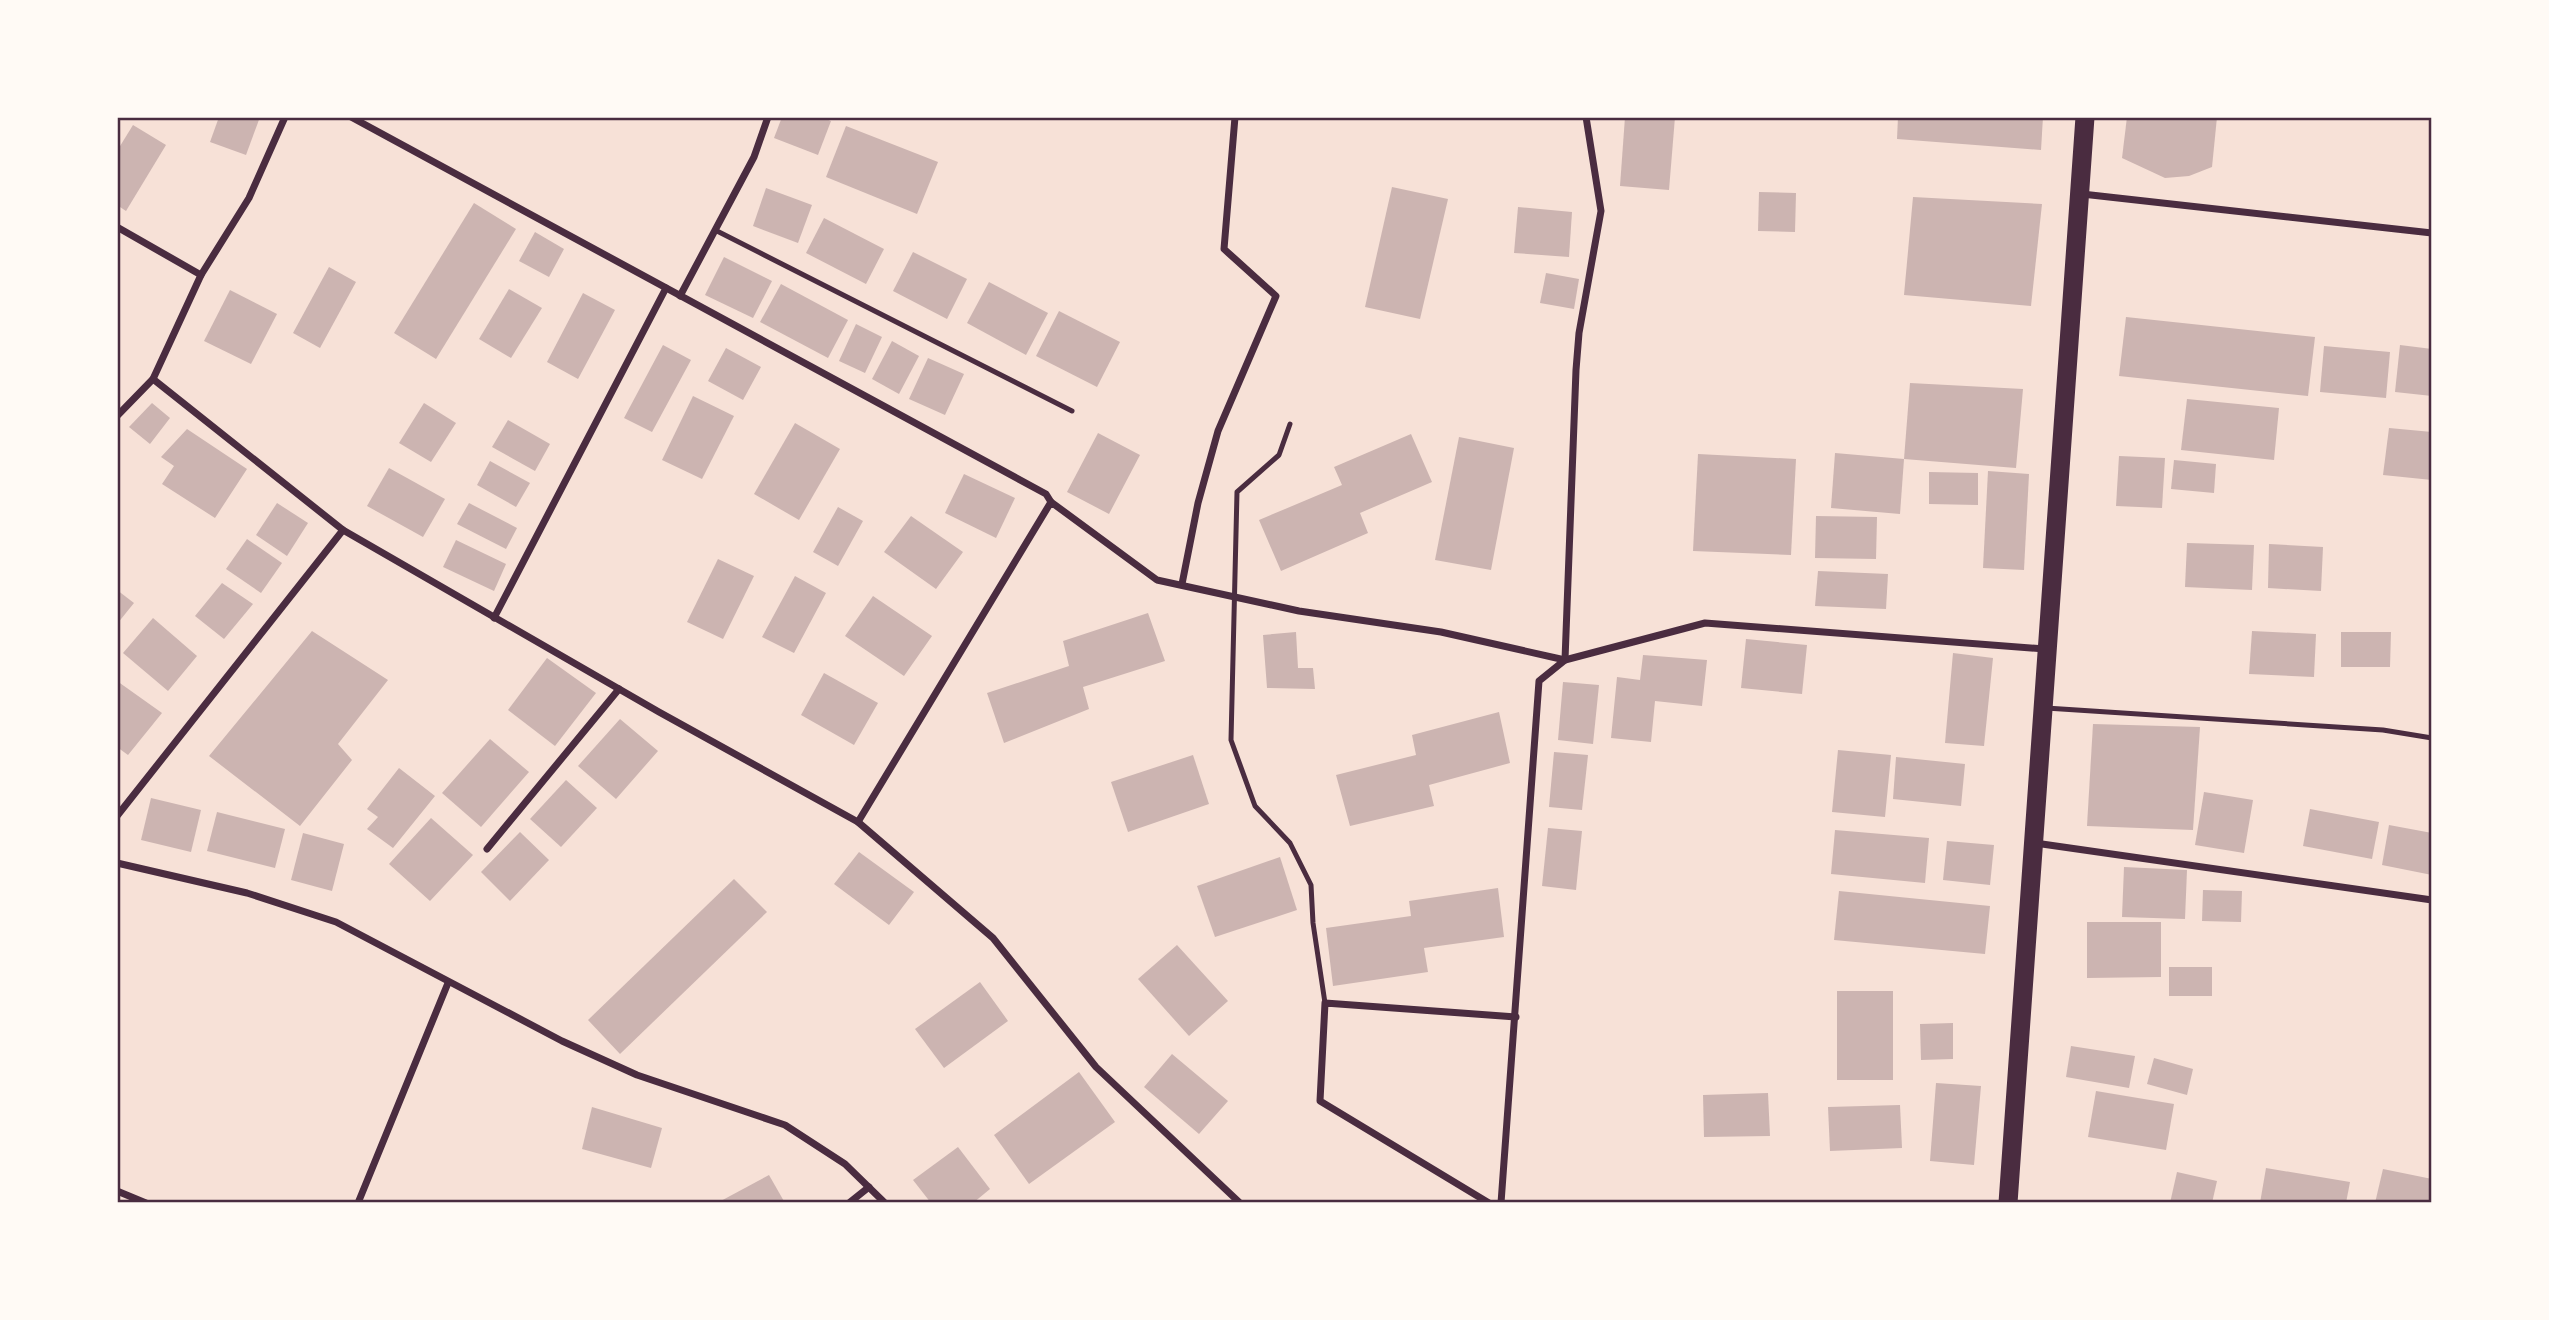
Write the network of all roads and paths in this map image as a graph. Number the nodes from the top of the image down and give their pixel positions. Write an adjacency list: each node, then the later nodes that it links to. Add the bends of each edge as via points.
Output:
1 (285, 117): 11 (street, via 249,198)
2 (351, 117): 12 (street)
3 (768, 117): 9 (street, via 754,157)
4 (1235, 117): 20 (street, via 1224,249 1276,296 1218,431)
5 (1586, 117): 24 (street, via 1601,211 1576,370)
6 (2085, 117): 7 (highway)
7 (2081, 194): 10 (street); 23 (highway)
8 (117, 227): 11 (street)
9 (715, 230): 13 (street); 15 (lane)
10 (2432, 233)
11 (201, 275): 14 (street)
12 (666, 288): 13 (street); 22 (street)
13 (680, 296): 18 (street, via 1046,494)
14 (153, 379): 16 (street); 19 (street)
15 (1072, 411)
16 (117, 416)
17 (1290, 424): 21 (lane, via 1279,455 1237,492)
18 (1051, 502): 20 (street, via 1157,580); 29 (street)
19 (343, 530): 22 (street); 28 (street)
20 (1182, 584): 21 (street)
21 (1234, 597): 24 (street, via 1441,632); 35 (lane, via 1231,740 1255,806 1290,843 1311,885)
22 (494, 618): 25 (street)
23 (2046, 649): 24 (street, via 1705,623); 26 (highway)
24 (1565, 660): 36 (street, via 1539,681)
25 (619, 689): 29 (street); 31 (street)
26 (2043, 708): 27 (lane, via 2383,730); 30 (highway)
27 (2432, 738)
28 (117, 816)
29 (858, 822): 43 (street, via 993,938 1096,1067)
30 (2035, 843): 33 (street); 46 (highway)
31 (487, 849)
32 (117, 863): 34 (street, via 247,893 336,922)
33 (2432, 900)
34 (448, 983): 37 (street, via 637,1075 785,1125 845,1164); 40 (street)
35 (1325, 1003): 36 (street); 44 (street, via 1320,1101)
36 (1517, 1017): 45 (street)
37 (869, 1186): 41 (street); 42 (street)
38 (118, 1193): 39 (street)
39 (146, 1203)
40 (358, 1203)
41 (849, 1203)
42 (885, 1203)
43 (1240, 1203)
44 (1489, 1203)
45 (1501, 1203)
46 (2008, 1203)

